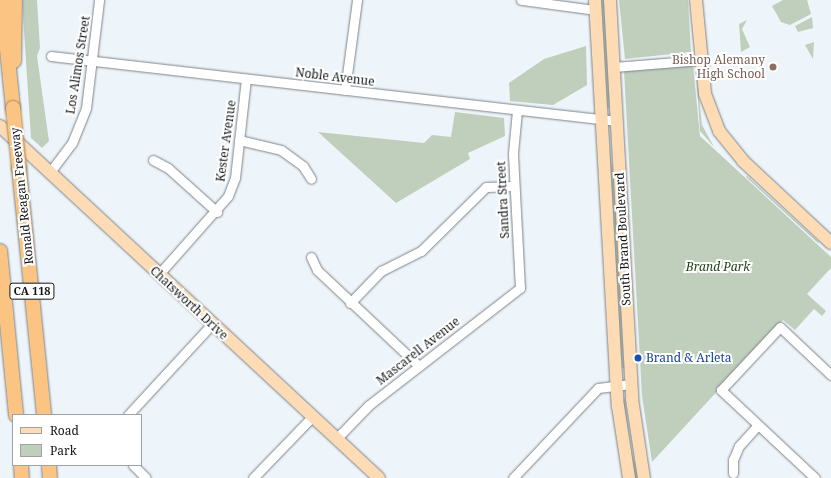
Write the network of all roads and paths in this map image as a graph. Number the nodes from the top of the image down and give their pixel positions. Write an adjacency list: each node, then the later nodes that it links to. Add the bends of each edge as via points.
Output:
1 (2, 0): 9 (highway, Ronald Reagan Freeway / CA 118)
2 (15, 0): 16 (highway, via 17,35)
3 (99, 0): 12 (street, Los Alimos Street)
4 (357, 0): 15 (street)
5 (521, 0): 8 (street)
6 (610, 0): 13 (main road, South Brand Boulevard)
7 (696, 0): 11 (main road)
8 (595, 5): 18 (main road, South Brand Boulevard)
9 (4, 46): 16 (highway, Ronald Reagan Freeway / CA 118)
10 (51, 56): 12 (street, Noble Avenue)
11 (700, 60): 13 (street); 27 (main road, via 707,103 726,143)
12 (91, 61): 14 (street, Noble Avenue); 23 (street, Los Alimos Street, via 80,126)
13 (614, 67): 19 (main road, South Brand Boulevard)
14 (246, 79): 15 (street, Noble Avenue); 21 (street, Kester Avenue)
15 (345, 90): 17 (street, Noble Avenue)
16 (11, 93): 39 (highway, Ronald Reagan Freeway / CA 118, bridge)
17 (517, 111): 18 (street, Noble Avenue); 25 (street, Sandra Street)
18 (602, 120): 19 (street, Noble Avenue); 36 (main road, South Brand Boulevard)
19 (617, 121): 37 (main road, South Brand Boulevard)
20 (0, 126): 23 (main road, Chatsworth Drive)
21 (240, 140): 24 (street, via 281,150 303,166); 26 (street, Kester Avenue, via 235,178 228,196)
22 (153, 160): 26 (street, via 168,168)
23 (50, 172): 30 (main road, Chatsworth Drive)
24 (311, 179)
25 (514, 186): 31 (street, Sandra Street); 32 (street, via 486,187 421,251 380,271)
26 (217, 212): 30 (street, Kester Avenue)
27 (831, 242)
28 (0, 251): 38 (highway, CA 118)
29 (310, 257): 32 (street, via 317,270)
30 (158, 274): 33 (main road, Chatsworth Drive)
31 (520, 288): 34 (street, Mascarell Avenue)
32 (350, 303): 34 (street)
33 (212, 324): 40 (street); 41 (main road, Chatsworth Drive)
34 (419, 366): 43 (street, Mascarell Avenue, via 369,405)
35 (831, 375): 42 (street, via 780,327 721,390)
36 (617, 384): 37 (street); 53 (street, via 598,388); 54 (main road, South Brand Boulevard)
37 (631, 384): 55 (main road, South Brand Boulevard)
38 (16, 414)
39 (44, 414)
40 (129, 414)
41 (312, 417): 43 (main road, Chatsworth Drive); 52 (street)
42 (758, 425): 47 (street, via 739,446 733,460); 56 (street)
43 (336, 439): 48 (main road, Chatsworth Drive)
44 (20, 466): 49 (highway)
45 (49, 466): 50 (highway)
46 (134, 466): 51 (street)
47 (733, 473)
48 (372, 476)
49 (22, 478)
50 (50, 478)
51 (146, 478)
52 (253, 478)
53 (514, 478)
54 (629, 478)
55 (644, 478)
56 (815, 478)

